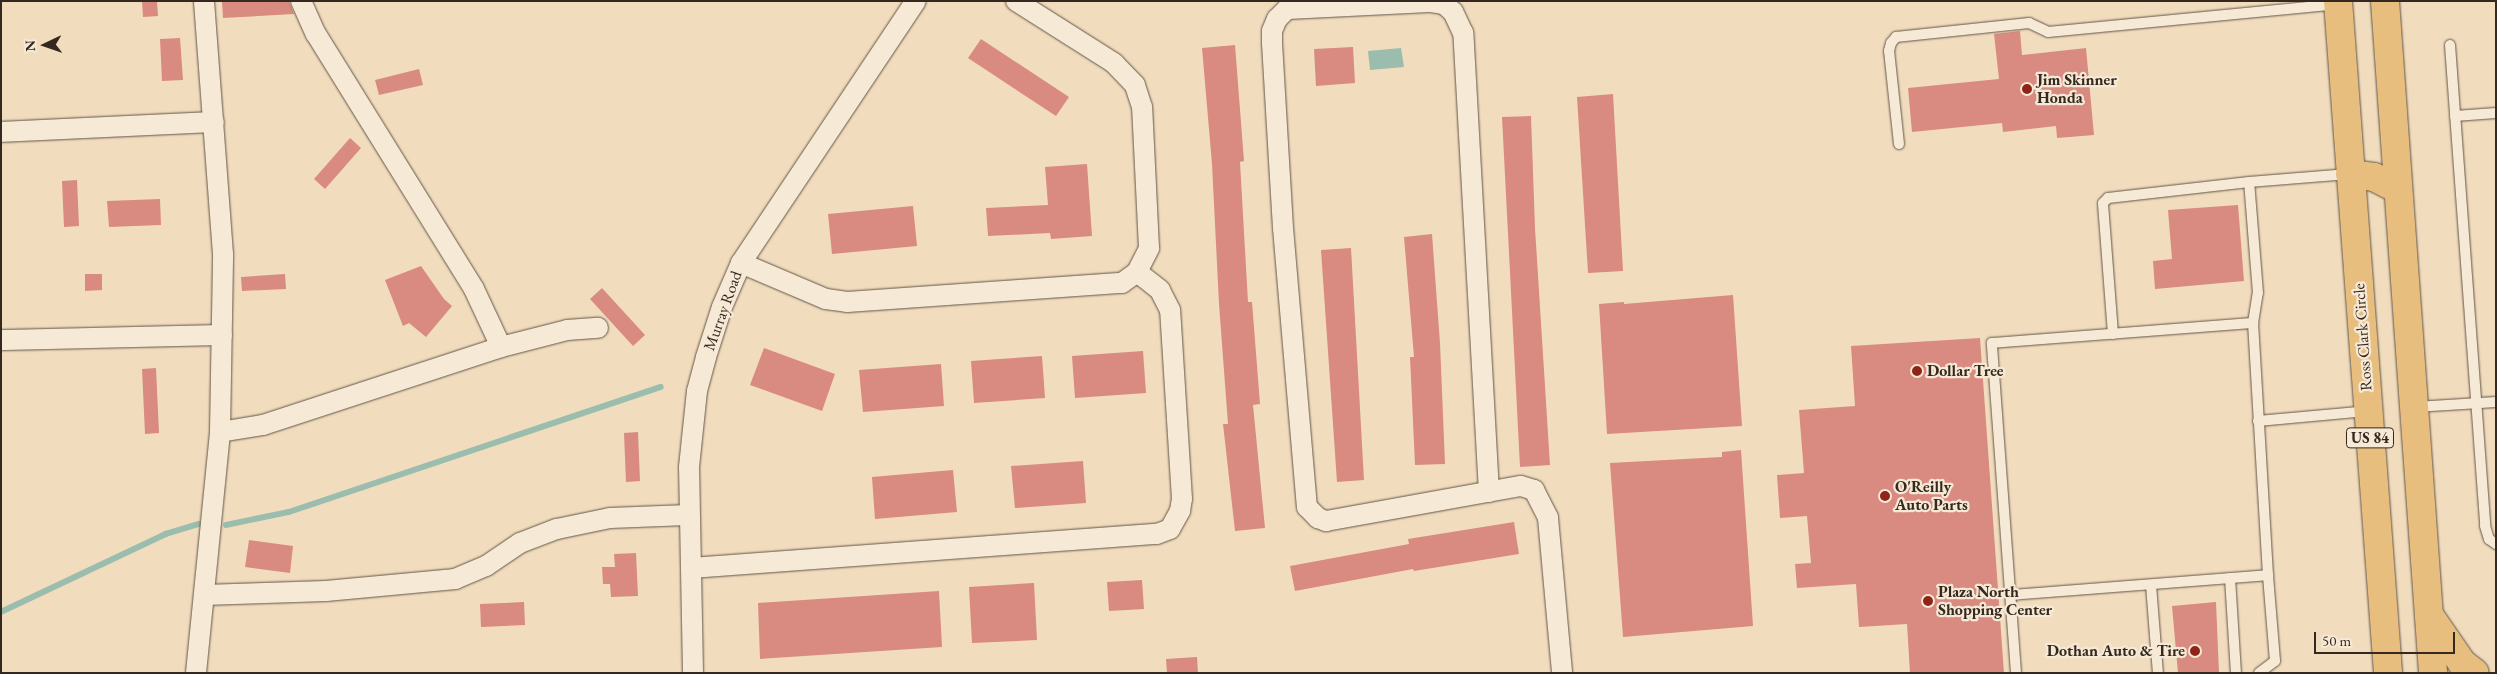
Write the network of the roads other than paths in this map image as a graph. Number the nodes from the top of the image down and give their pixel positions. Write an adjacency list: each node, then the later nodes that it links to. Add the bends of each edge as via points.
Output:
1 (204, 1): 11 (street)
2 (301, 1): 24 (street, via 316,34 474,289)
3 (916, 1): 17 (street, Murray Road)
4 (1016, 1): 18 (street, via 1114,64 1135,85 1142,108 1149,248)
5 (2385, 1): 16 (highway, US 84)
6 (2338, 3): 13 (lane, via 2048,32 2029,23 1896,37 1889,50); 14 (highway, Ross Clark Circle / US 84)
7 (1287, 5): 31 (street, via 1444,4 1453,12 1463,33); 31 (street, via 1272,31 1272,43 1284,238 1307,506 1318,518 1326,521)
8 (2450, 45): 10 (lane)
9 (2496, 113): 10 (lane)
10 (2455, 116): 25 (lane)
11 (214, 122): 12 (street); 21 (street, via 223,254)
12 (1, 132)
13 (1899, 144)
14 (2350, 174): 15 (lane); 16 (highway, via 2374,177); 28 (highway, Ross Clark Circle / US 84)
15 (2250, 182): 19 (lane, via 2258,293); 22 (lane, via 2108,198 2103,203)
16 (2398, 190): 27 (highway, US 84)
17 (741, 263): 18 (street, via 826,299 847,302 1122,282); 32 (street, Murray Road, via 722,307 697,392 689,467)
18 (1137, 272): 34 (street, via 1160,290 1170,310 1182,498 1180,511 1170,528 1157,534)
19 (2253, 323): 22 (lane); 29 (lane)
20 (598, 328): 24 (street, via 567,330)
21 (222, 334): 23 (street); 30 (street)
22 (2113, 334): 39 (lane, via 1992,343)
23 (1, 340)
24 (501, 347): 30 (street, via 263,425)
25 (2477, 402): 26 (lane); 27 (lane); 33 (lane, via 2485,526 2489,539)
26 (2496, 402)
27 (2414, 407): 40 (highway, US 84)
28 (2368, 411): 29 (lane); 41 (highway, Ross Clark Circle / US 84)
29 (2258, 421): 35 (lane)
30 (220, 432): 38 (street)
31 (1489, 492): 44 (street, via 1521,486 1534,490 1548,518)
32 (688, 515): 34 (street, Murray Road); 38 (street, via 610,518 557,529 520,543 486,566 455,579 326,590)
33 (2496, 544)
34 (691, 568): 43 (street, Murray Road)
35 (2268, 576): 36 (lane); 48 (lane, via 2275,661)
36 (2230, 578): 37 (lane); 47 (lane)
37 (2151, 584): 39 (lane); 46 (lane)
38 (204, 595): 42 (street)
39 (2011, 595): 45 (lane)
40 (2429, 614): 49 (highway, US 84); 50 (highway, via 2462,663)
41 (2383, 664)
42 (196, 673)
43 (693, 673)
44 (1562, 673)
45 (2016, 673)
46 (2158, 673)
47 (2236, 673)
48 (2259, 673)
49 (2433, 673)
50 (2474, 673)

